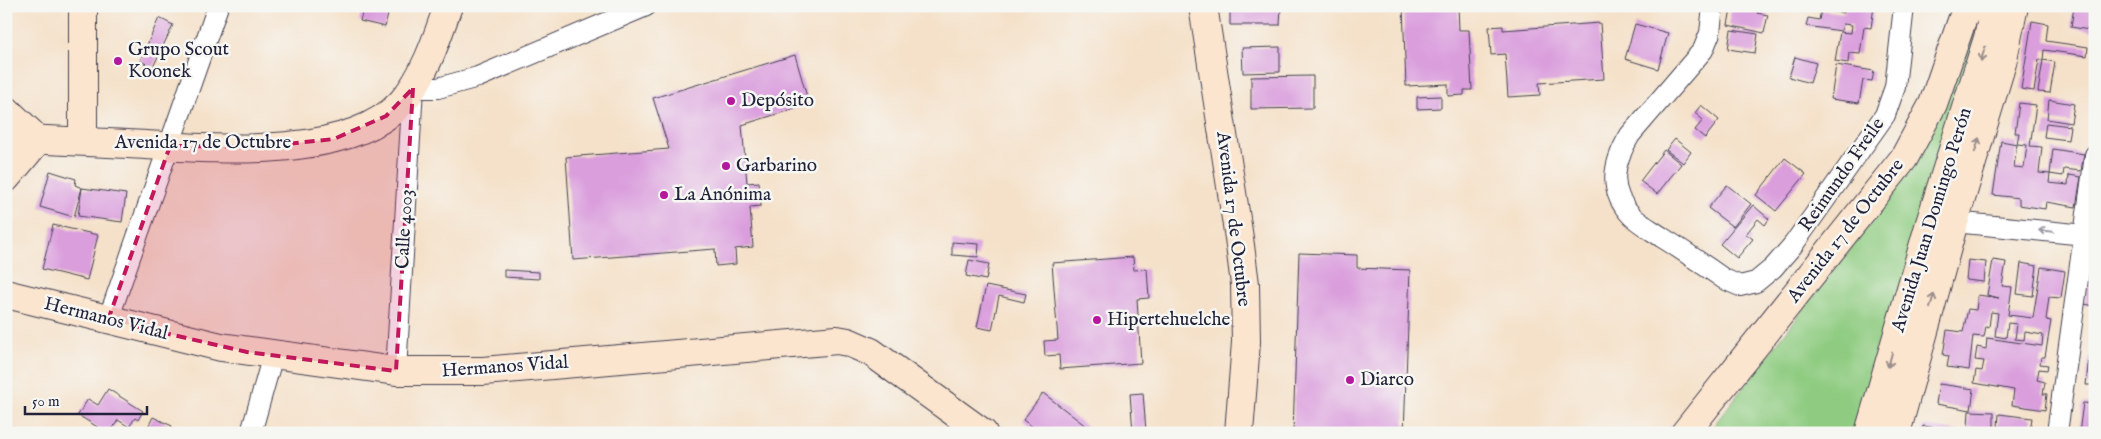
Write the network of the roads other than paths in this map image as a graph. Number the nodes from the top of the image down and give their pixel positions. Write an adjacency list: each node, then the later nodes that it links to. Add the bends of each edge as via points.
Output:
1 (83, 6): 15 (street)
2 (218, 6): 16 (street)
3 (448, 6): 11 (street, Avenida 17 de Octubre)
4 (646, 6): 11 (street, via 478,77 438,88)
5 (1203, 6): 27 (street, Avenida 17 de Octubre, via 1244,284 1246,342)
6 (1713, 6): 7 (street, Reimundo Freile, via 1710,33 1703,50 1630,135 1621,150 1615,184 1620,201 1633,217 1724,279 1740,286 1756,282 1793,245 1885,115 1895,87)
7 (1904, 6)
8 (1967, 6): 28 (street, Avenida 17 de Octubre, via 1933,104 1904,158)
9 (1988, 6): 29 (street, Avenida Juan Domingo Perón, one-way to 29, via 1991,24 1988,38)
10 (2014, 6): 19 (street, Avenida Juan Domingo Perón, one-way to 10, via 2002,63)
11 (413, 88): 16 (street, Avenida 17 de Octubre, via 386,116 370,126 334,139 258,147); 24 (street, Calle 4003)
12 (6, 110): 14 (street)
13 (6, 138): 14 (street, Avenida 17 de Octubre)
14 (38, 140): 15 (street, Avenida 17 de Octubre); 18 (street)
15 (83, 141): 16 (street, Avenida 17 de Octubre)
16 (170, 146): 22 (street)
17 (2095, 155): 20 (street)
18 (6, 178)
19 (1954, 222): 20 (street, one-way to 19); 30 (street, Avenida Juan Domingo Perón, one-way to 19)
20 (2089, 236): 31 (street)
21 (6, 294): 22 (street, Hermanos Vidal)
22 (108, 320): 23 (street, Hermanos Vidal, via 222,347)
23 (273, 355): 24 (street, Hermanos Vidal); 25 (street)
24 (396, 371): 26 (street, Hermanos Vidal, via 483,371 837,340 871,352)
25 (251, 433)
26 (983, 433)
27 (1239, 433)
28 (1685, 433)
29 (1869, 433)
30 (1896, 433)
31 (2057, 433)

